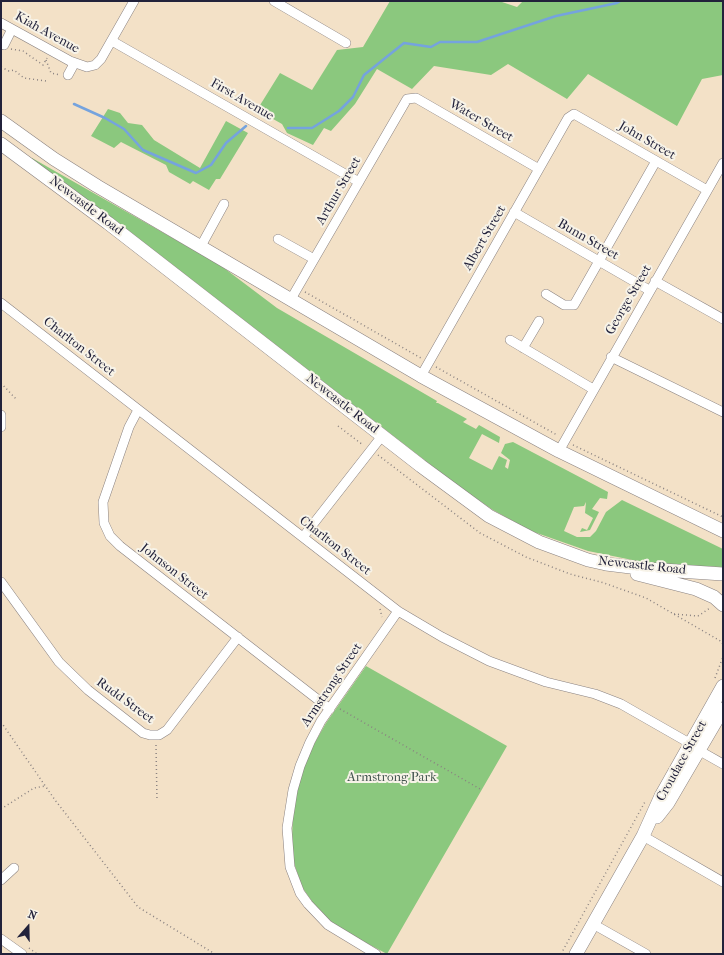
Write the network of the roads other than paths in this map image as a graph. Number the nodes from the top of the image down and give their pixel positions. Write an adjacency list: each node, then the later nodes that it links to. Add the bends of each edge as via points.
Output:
1 (134, 1): 5 (street)
2 (274, 1): 6 (street)
3 (1, 23): 4 (street, Kiah Avenue)
4 (12, 29): 7 (street); 8 (street, Kiah Avenue)
5 (112, 41): 8 (street, Kiah Avenue, via 95,65 87,67); 18 (street, First Avenue)
6 (346, 43)
7 (4, 45)
8 (74, 64): 9 (street)
9 (68, 75)
10 (410, 97): 17 (street, Water Street, via 416,98); 18 (street, Arthur Street)
11 (574, 114): 15 (street, John Street); 17 (street, Albert Street, via 568,118)
12 (1, 121): 13 (highway, Newcastle Road)
13 (21, 136): 14 (highway); 23 (highway, Newcastle Road, via 72,171)
14 (4, 149): 42 (highway, Newcastle Road, via 108,223)
15 (656, 161): 19 (street, John Street); 25 (street)
16 (723, 163): 19 (street, George Street)
17 (539, 169): 21 (street, Albert Street)
18 (359, 182): 24 (street, Arthur Street)
19 (707, 190): 26 (street, George Street)
20 (224, 204): 23 (street)
21 (514, 212): 25 (street, Bunn Street); 36 (street, Albert Street)
22 (278, 238): 24 (street)
23 (201, 246): 29 (highway, Newcastle Road)
24 (314, 259): 29 (street, Arthur Street)
25 (599, 262): 27 (street, Bunn Street); 28 (street, via 574,305 564,305)
26 (655, 280): 27 (street, George Street); 31 (street)
27 (649, 290): 35 (street, George Street)
28 (546, 294)
29 (291, 299): 36 (highway, Newcastle Road)
30 (1, 303): 38 (street, Charlton Street)
31 (723, 319)
32 (539, 322): 34 (street)
33 (510, 340): 34 (street)
34 (523, 348): 37 (street)
35 (611, 357): 37 (street, George Street); 39 (street)
36 (421, 376): 43 (highway, Newcastle Road)
37 (593, 389): 43 (street, George Street)
38 (138, 410): 45 (street, Charlton Street); 51 (street, Johnson Street, via 129,427 103,502 102,516 106,530 120,546)
39 (723, 412)
40 (1, 416): 41 (street)
41 (1, 427)
42 (382, 436): 45 (street); 46 (highway, Newcastle Road, via 474,506 506,525 558,550)
43 (559, 451): 44 (highway, Newcastle Road)
44 (723, 531)
45 (303, 538): 50 (street, Charlton Street)
46 (606, 564): 47 (highway, Newcastle Road); 49 (highway, via 696,589 714,598)
47 (723, 574)
48 (1, 582): 51 (street, Rudd Street, via 47,648 64,667 88,690 143,733 156,735 167,730)
49 (719, 605)
50 (398, 611): 53 (street, Armstrong Street); 55 (street, Charlton Street, via 442,638 490,661 546,682 595,694 621,704)
51 (238, 637): 53 (street, Johnson Street)
52 (723, 686): 55 (highway, Croudace Street)
53 (332, 707): 64 (street, Armstrong Street, via 310,742 293,790 287,828 290,867 300,893 318,916 344,936)
54 (723, 709): 55 (highway, Croudace Street)
55 (695, 748): 56 (street, Charlton Street); 57 (highway, Croudace Street, via 661,796)
56 (723, 764)
57 (643, 836): 60 (street); 61 (highway, Croudace Street)
58 (14, 868): 59 (street)
59 (1, 880)
60 (723, 882)
61 (593, 924): 65 (highway, Croudace Street); 66 (street)
62 (1, 939): 63 (street)
63 (22, 954)
64 (376, 954)
65 (576, 954)
66 (646, 954)

